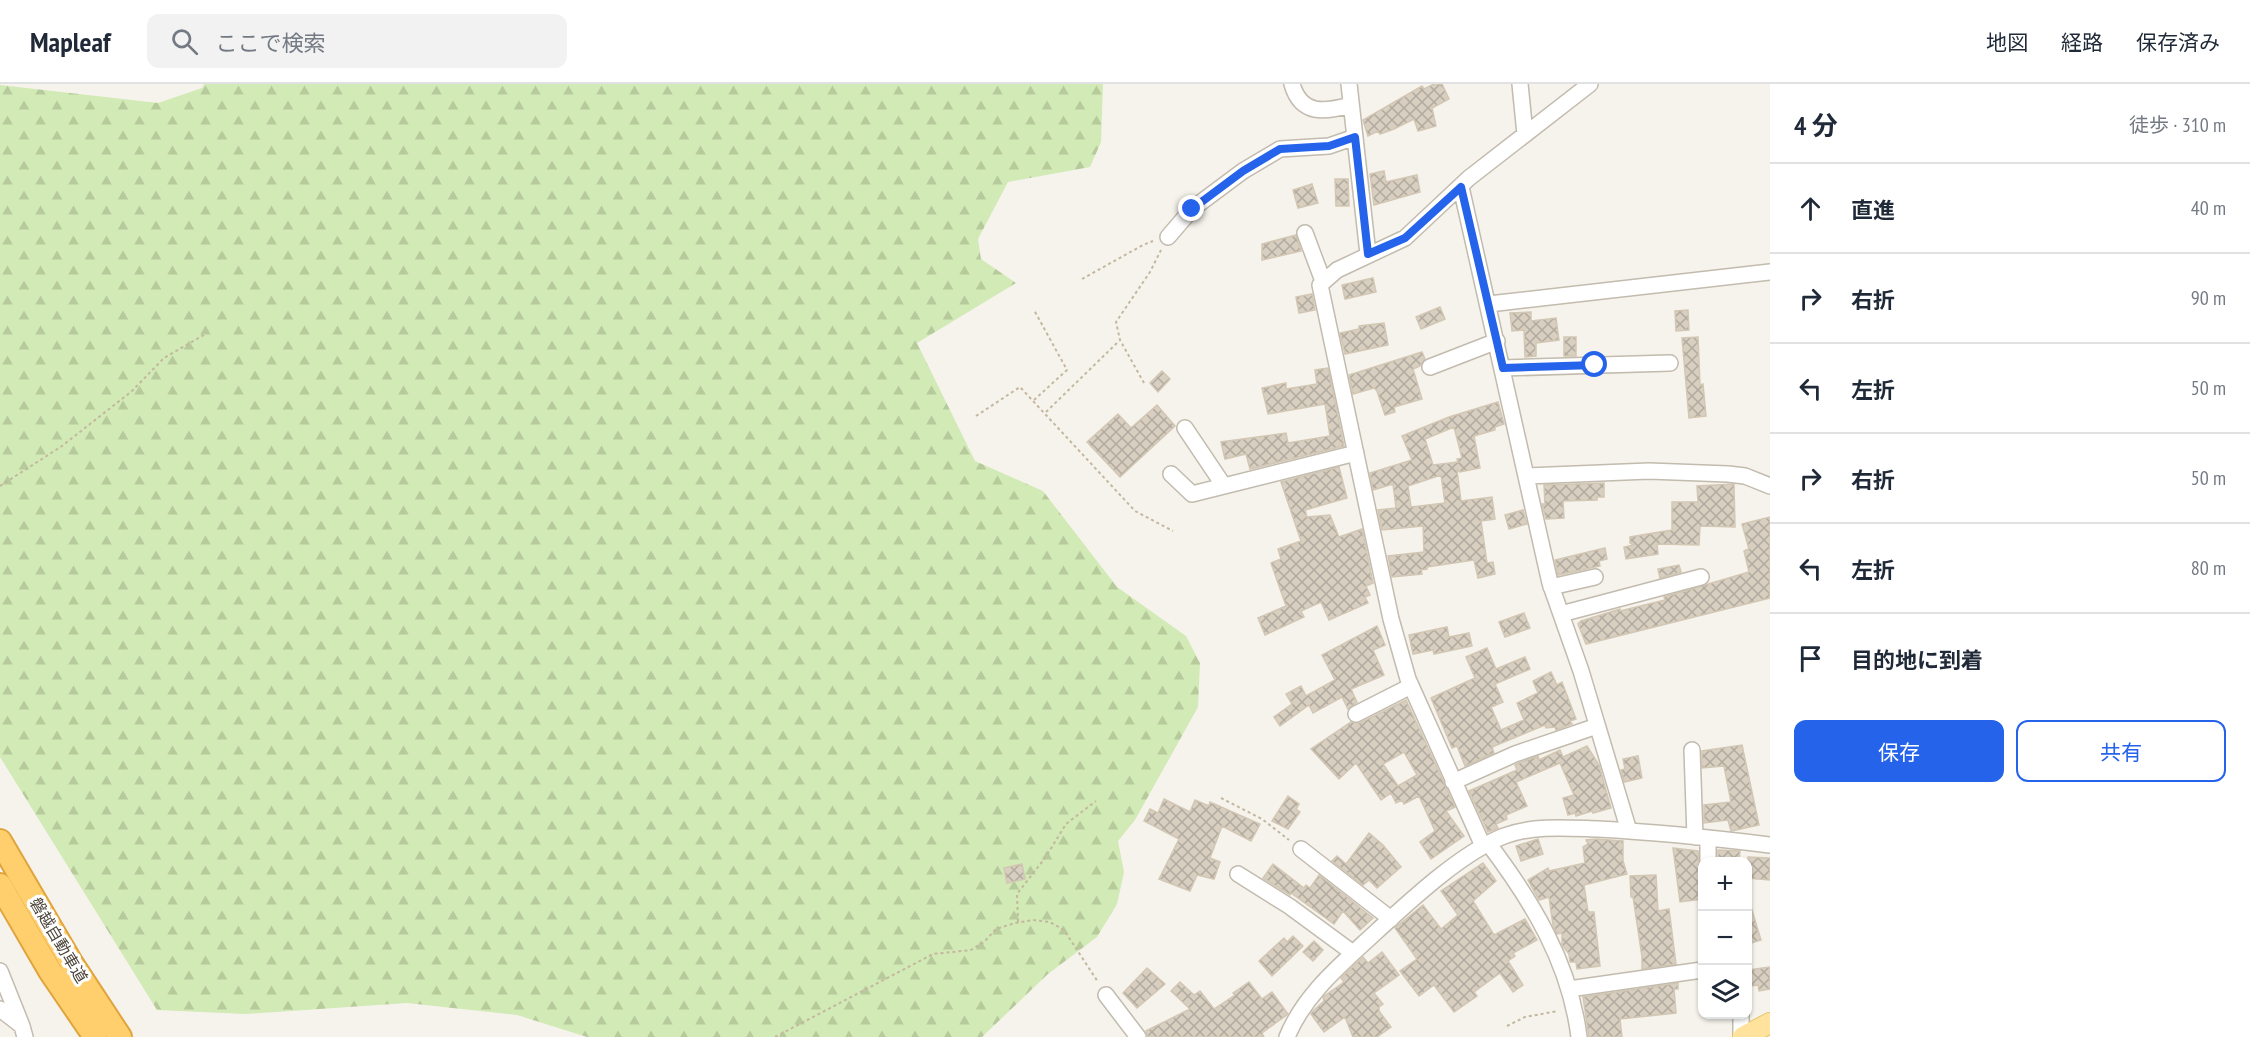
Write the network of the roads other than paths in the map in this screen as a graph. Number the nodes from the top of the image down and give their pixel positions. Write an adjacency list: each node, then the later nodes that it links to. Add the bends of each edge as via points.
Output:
1 (1292, 84): 5 (street, via 1300,100 1315,111)
2 (1349, 84): 5 (street)
3 (1520, 84): 6 (street)
4 (1590, 84): 6 (street)
5 (1351, 105): 7 (street)
6 (1525, 135): 8 (street)
7 (1355, 137): 10 (street, via 1329,146 1280,149 1192,209); 11 (street)
8 (1461, 187): 11 (street, via 1405,238); 14 (street)
9 (1305, 233): 13 (street)
10 (1168, 237)
11 (1368, 254): 13 (street)
12 (1770, 272): 14 (street)
13 (1323, 281): 20 (street, via 1320,291)
14 (1489, 304): 15 (street)
15 (1497, 341): 17 (street); 18 (street)
16 (1670, 363): 18 (street)
17 (1431, 367)
18 (1503, 368): 22 (street)
19 (1185, 428): 23 (street)
20 (1356, 453): 23 (street); 29 (street, via 1392,619)
21 (1171, 474): 23 (street, via 1192,494)
22 (1527, 476): 24 (street, via 1649,471 1728,474); 27 (street)
23 (1224, 486)
24 (1770, 486)
25 (1595, 577): 27 (street)
26 (1701, 577): 28 (street)
27 (1551, 587): 28 (street)
28 (1561, 614): 31 (street)
29 (1411, 686): 30 (street); 33 (street)
30 (1356, 714)
31 (1597, 726): 33 (street, via 1515,754); 34 (street)
32 (1692, 750): 35 (street)
33 (1454, 782): 37 (street)
34 (1629, 831): 35 (street); 37 (street, via 1538,829 1516,832)
35 (1702, 837): 38 (street); 40 (street)
36 (0, 841): 52 (highway, 磐越自動車道)
37 (1486, 844): 43 (street); 47 (street, via 1512,873 1538,913)
38 (1770, 845)
39 (1301, 849): 43 (street)
40 (1707, 857)
41 (1238, 874): 44 (street)
42 (0, 885): 52 (highway, 磐越自動車道, via 51,971)
43 (1390, 919): 44 (street)
44 (1353, 953): 56 (street, via 1307,999)
45 (0, 971): 53 (street)
46 (1698, 971): 47 (street)
47 (1569, 989): 57 (street)
48 (1106, 995): 55 (street)
49 (0, 1009): 53 (street)
50 (1741, 1019): 58 (street)
51 (1770, 1023): 58 (main road)
52 (96, 1026): 54 (highway, 磐越自動車道)
53 (24, 1032)
54 (120, 1037)
55 (1138, 1037)
56 (1287, 1037)
57 (1579, 1037)
58 (1742, 1037)

